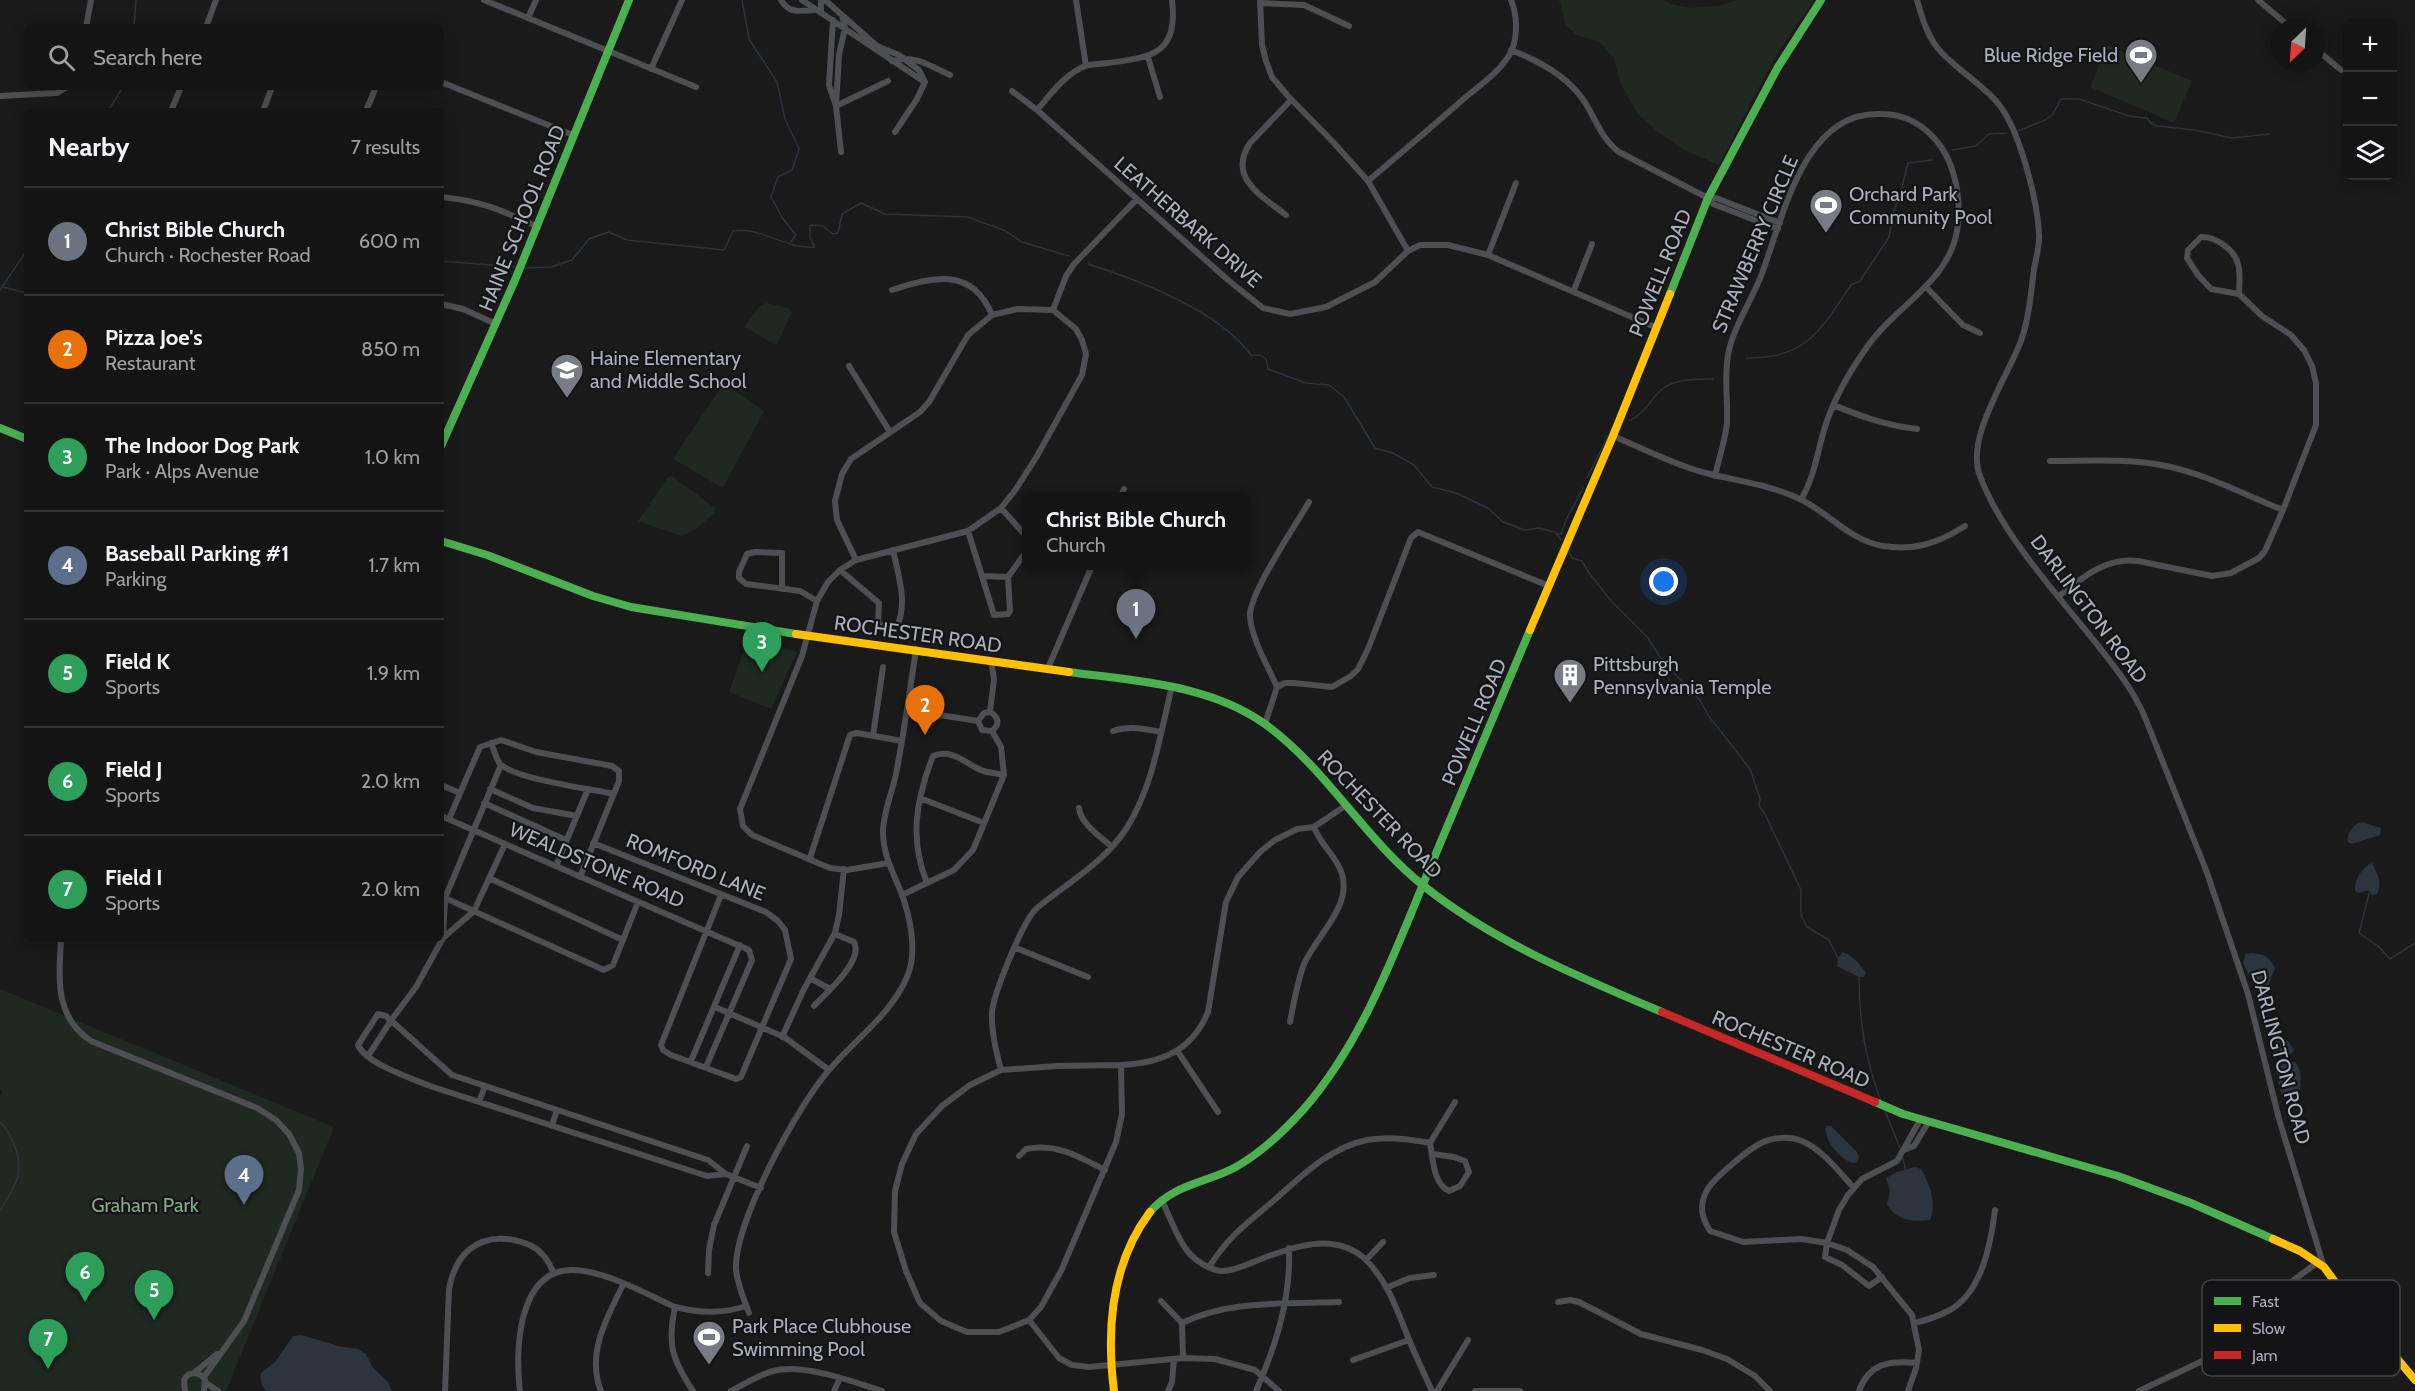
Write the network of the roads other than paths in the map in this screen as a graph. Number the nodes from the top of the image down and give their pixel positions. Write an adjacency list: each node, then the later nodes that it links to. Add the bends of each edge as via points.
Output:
1 (91, 0): 22 (street)
2 (216, 0): 23 (street)
3 (484, 0): 19 (street)
4 (536, 0): 19 (street)
5 (629, 0): 27 (street, HAINE SCHOOL ROAD)
6 (682, 0): 33 (street)
7 (781, 0): 17 (street, via 795,12)
8 (802, 0): 17 (street)
9 (823, 0): 17 (street); 18 (street)
10 (1076, 0): 32 (street)
11 (1172, 0): 29 (street, via 1174,20 1170,35 1161,49)
12 (1511, 0): 26 (street, via 1516,22)
13 (1821, 0): 59 (street, POWELL ROAD, via 1774,74)
14 (1917, 0): 106 (street, DARLINGTON ROAD, via 1937,47 1989,93 2004,112 2029,176 2039,236 2026,324 1980,432 1976,458 1979,475 2009,531)
15 (2258, 0): 20 (street)
16 (1260, 2): 24 (street, via 1304,5); 47 (street, via 1266,61 1272,77)
17 (818, 11): 21 (street)
18 (842, 14): 25 (street); 28 (street, via 881,49)
19 (528, 18): 27 (street)
20 (2279, 18)
21 (833, 20): 25 (street); 48 (street, via 829,85)
22 (87, 24)
23 (207, 24)
24 (1349, 26)
25 (845, 28): 31 (street); 48 (street)
26 (1511, 50): 56 (street, via 1496,71); 59 (street, via 1536,61 1572,87 1613,147)
27 (608, 51): 33 (street); 54 (street, HAINE SCHOOL ROAD)
28 (903, 57): 31 (street); 35 (street); 37 (street, via 919,70)
29 (1148, 57): 32 (street); 46 (street)
30 (2325, 57): 34 (street)
31 (892, 61): 37 (street)
32 (1086, 66): 52 (street, via 1063,80)
33 (651, 69): 39 (street)
34 (2341, 70)
35 (950, 75)
36 (888, 81): 48 (street)
37 (924, 82): 53 (street)
38 (444, 83): 54 (street)
39 (696, 87)
40 (62, 90): 45 (street)
41 (180, 90): 49 (street)
42 (272, 90): 50 (street)
43 (375, 90): 51 (street)
44 (1012, 91): 52 (street, LEATHERBARK DRIVE)
45 (0, 96)
46 (1160, 97)
47 (1291, 100): 56 (street); 61 (street, via 1250,143 1242,167 1251,186)
48 (836, 106): 55 (street)
49 (172, 108)
50 (264, 108)
51 (367, 108)
52 (1036, 110): 60 (street, LEATHERBARK DRIVE)
53 (895, 132)
54 (573, 135): 63 (street, HAINE SCHOOL ROAD)
55 (841, 152)
56 (1368, 181): 65 (street)
57 (1516, 183): 66 (street)
58 (444, 197): 63 (street, via 489,205)
59 (1708, 198): 62 (street); 75 (street, POWELL ROAD)
60 (1136, 200): 65 (street, LEATHERBARK DRIVE, via 1263,308 1290,314 1326,307 1375,282); 72 (street, via 1074,264)
61 (1286, 215)
62 (1779, 226): 67 (street, STRAWBERRY CIRCLE, via 1800,173 1821,138 1832,129 1854,117 1875,113 1910,119 1943,148 1957,194 1953,245 1944,267); 86 (street, STRAWBERRY CIRCLE, via 1728,354 1725,440)
63 (538, 227): 74 (street, HAINE SCHOOL ROAD)
64 (1592, 244): 69 (street)
65 (1408, 251): 66 (street, via 1420,245 1448,245)
66 (1488, 255): 69 (street)
67 (1926, 287): 76 (street, via 1963,325); 78 (street, STRAWBERRY CIRCLE, via 1869,344)
68 (892, 290): 73 (street, via 925,279 957,280 977,292)
69 (1574, 290): 75 (street)
70 (2239, 294): 70 (street, via 2211,289 2198,275 2187,258 2188,250 2201,237 2216,239 2236,258); 92 (street, via 2304,350 2316,383 2316,425)
71 (444, 306): 74 (street, via 463,309)
72 (1053, 310): 73 (street, via 1018,309); 91 (street, via 1076,329 1086,354 1085,364 1037,456)
73 (993, 315): 81 (street, via 968,335 925,407)
74 (496, 324): 83 (street, HAINE SCHOOL ROAD)
75 (1655, 327): 82 (street, POWELL ROAD)
76 (1980, 333)
77 (849, 366): 81 (street)
78 (1833, 405): 80 (street, via 1871,421); 89 (street, STRAWBERRY CIRCLE, via 1814,473)
79 (0, 428): 84 (street)
80 (1917, 429)
81 (890, 432): 99 (street, via 851,459 837,487 837,520)
82 (1613, 436): 86 (street); 104 (street, POWELL ROAD)
83 (444, 437)
84 (24, 438)
85 (2050, 461): 92 (street, via 2120,460 2168,466)
86 (1714, 476): 89 (street, via 1761,485)
87 (1124, 489): 88 (street)
88 (1123, 492)
89 (1801, 500): 93 (street, via 1857,538 1883,546 1935,543)
90 (1309, 502): 116 (street, via 1254,598 1250,616)
91 (1001, 508): 94 (street); 95 (street)
92 (2283, 510): 106 (street, via 2265,551 2230,573 2194,574 2126,559 2097,569)
93 (1965, 526)
94 (968, 531): 97 (street); 102 (street)
95 (1022, 532)
96 (444, 542): 108 (street, ROCHESTER ROAD, via 631,607)
97 (893, 550): 99 (street); 100 (street, via 902,607 897,626 880,626 879,603)
98 (1022, 558): 103 (street)
99 (856, 560): 100 (street)
100 (840, 570): 107 (street)
101 (1090, 570): 113 (street)
102 (982, 576): 103 (street); 103 (street, via 991,611 997,616 1010,611)
103 (1008, 577)
104 (1549, 586): 116 (street, via 1418,532 1412,538 1358,669 1332,687 1294,683); 155 (street, POWELL ROAD)
105 (782, 589): 105 (street, via 742,582 739,572 747,555 782,554); 107 (street, via 807,593)
106 (2059, 596): 213 (street, DARLINGTON ROAD, via 2133,692 2181,805 2248,994)
107 (817, 601): 108 (street)
108 (809, 636): 109 (street, ROCHESTER ROAD); 148 (street, via 740,814 743,826 752,835)
109 (916, 649): 110 (street, ROCHESTER ROAD); 117 (street)
110 (991, 661): 111 (street, ROCHESTER ROAD); 114 (street)
111 (1006, 663): 113 (street, ROCHESTER ROAD); 114 (street)
112 (883, 667): 124 (street)
113 (1048, 668): 115 (street, ROCHESTER ROAD)
114 (994, 678): 118 (street)
115 (1172, 686): 120 (street, ROCHESTER ROAD, via 1222,702); 123 (street)
116 (1277, 687): 120 (street)
117 (907, 710): 119 (street); 125 (street)
118 (990, 712): 119 (street); 121 (street, via 998,721)
119 (978, 721): 121 (street, via 982,730)
120 (1265, 724): 136 (street, ROCHESTER ROAD, via 1300,755)
121 (992, 731): 128 (street, via 1001,747)
122 (1113, 731): 123 (street, via 1134,727)
123 (1161, 732): 147 (street, via 1141,801)
124 (873, 736): 125 (street); 148 (street, via 857,733 847,739)
125 (902, 741): 149 (street, via 883,831)
126 (491, 743): 127 (street); 132 (street, via 480,747); 133 (street, via 501,740 536,752 612,766 620,777)
127 (501, 765): 130 (street); 131 (street, via 529,777)
128 (1004, 775): 134 (street, via 940,753 933,756); 141 (street)
129 (444, 786): 132 (street)
130 (490, 789): 135 (street); 138 (street, via 533,808)
131 (588, 789): 133 (street); 138 (street)
132 (460, 792): 140 (street)
133 (614, 794): 145 (street)
134 (920, 798): 141 (street); 154 (street, via 915,840)
135 (484, 803): 143 (street); 144 (street)
136 (1345, 806): 142 (street); 155 (street, ROCHESTER ROAD)
137 (1079, 808): 147 (street, via 1084,821)
138 (576, 816): 144 (street)
139 (444, 817): 140 (street, WEALDSTONE ROAD)
140 (449, 819): 143 (street, WEALDSTONE ROAD)
141 (984, 823): 154 (street, via 964,862)
142 (1314, 827): 177 (street, via 1342,872 1344,893 1304,966); 180 (street, via 1298,829 1275,840 1238,877 1226,902 1208,1012 1203,1024)
143 (473, 830): 146 (street, WEALDSTONE ROAD); 158 (street)
144 (566, 840): 150 (street)
145 (593, 843): 152 (street); 156 (street, ROMFORD LANE)
146 (505, 844): 150 (street, WEALDSTONE ROAD); 153 (street)
147 (1112, 847): 169 (street, via 1035,910)
148 (810, 858): 151 (street, via 830,868)
149 (888, 863): 151 (street); 157 (street)
150 (556, 866): 152 (street, WEALDSTONE ROAD)
151 (844, 869): 163 (street)
152 (579, 877): 159 (street, WEALDSTONE ROAD)
153 (489, 878): 160 (street); 165 (street)
154 (927, 883): 157 (street)
155 (1423, 886): 192 (street, ROCHESTER ROAD, via 1516,947 1754,1052); 207 (street, POWELL ROAD, via 1369,1008 1315,1097 1286,1128 1240,1165 1187,1185)
156 (721, 895): 162 (street); 178 (street, ROMFORD LANE, via 766,912 778,921 788,940 791,959)
157 (902, 895): 185 (street, via 912,948 908,974 895,1000)
158 (445, 898): 160 (street); 161 (street)
159 (638, 902): 162 (street, WEALDSTONE ROAD); 165 (street)
160 (474, 911): 164 (street); 165 (street, via 604,970 613,965)
161 (444, 918)
162 (706, 930): 168 (street, WEALDSTONE ROAD); 182 (street, ROMFORD LANE, via 661,1045 663,1050)
163 (835, 934): 171 (street); 172 (street, via 854,942 856,950 843,976)
164 (444, 937)
165 (623, 940)
166 (61, 942): 233 (street, via 61,1002 81,1035 257,1108 276,1120 299,1153 299,1190 250,1310)
167 (441, 942): 176 (street, via 416,987)
168 (740, 945): 174 (street); 175 (street, via 749,950 752,960)
169 (1016, 948): 170 (street); 186 (street, via 996,994 992,1014)
170 (1088, 977)
171 (810, 978): 172 (street); 179 (street)
172 (830, 989): 173 (street)
173 (814, 1006)
174 (715, 1007): 175 (street); 182 (street)
175 (729, 1014): 178 (street); 184 (street)
176 (392, 1019): 181 (street); 181 (street, via 378,1014 374,1018 358,1045); 187 (street, via 452,1075)
177 (1290, 1022)
178 (762, 1028): 179 (street); 184 (street, ROMFORD LANE, via 741,1077 736,1079)
179 (782, 1036): 185 (street)
180 (1178, 1052): 183 (street, via 1150,1063); 191 (street)
181 (368, 1056): 188 (street, via 390,1070)
182 (691, 1061): 184 (street, ROMFORD LANE)
183 (1121, 1065): 186 (street); 201 (street, via 1120,1128)
184 (706, 1067)
185 (829, 1070): 205 (street, via 795,1120)
186 (1001, 1071): 228 (street, via 951,1099 916,1134 895,1191 894,1232 920,1303 941,1321 983,1334)
187 (485, 1086): 188 (street); 190 (street)
188 (479, 1102): 193 (street)
189 (1455, 1102): 195 (street)
190 (557, 1110): 193 (street); 194 (street)
191 (1218, 1112)
192 (1924, 1121): 206 (street, via 1897,1161 1862,1179); 213 (street, ROCHESTER ROAD, via 2118,1176 2258,1231)
193 (552, 1125): 197 (street)
194 (628, 1134): 197 (street); 200 (street)
195 (1430, 1143): 198 (street); 214 (street, via 1390,1138 1367,1140 1317,1162 1240,1227)
196 (747, 1146): 204 (street)
197 (623, 1149): 202 (street)
198 (1433, 1155): 198 (street, via 1443,1189 1455,1190 1469,1172 1465,1161)
199 (1019, 1156): 201 (street, via 1026,1149 1050,1147)
200 (700, 1158): 202 (street); 203 (street)
201 (1105, 1170): 228 (street, via 1062,1269 1041,1307)
202 (696, 1173): 203 (street, via 715,1177)
203 (726, 1174): 204 (street)
204 (734, 1177): 205 (street); 215 (street, via 714,1225)
205 (761, 1188): 227 (street, via 737,1253 736,1270 747,1309 719,1313)
206 (1854, 1188): 210 (street, via 1839,1210); 210 (street, via 1814,1147 1780,1137 1761,1143 1706,1190 1703,1218 1710,1231 1725,1238 1743,1242)
207 (1162, 1201): 214 (street, via 1182,1244 1197,1261); 240 (street, POWELL ROAD, via 1141,1222 1125,1252 1112,1312)
208 (1995, 1210): 230 (street, via 1984,1259 1965,1298 1952,1309)
209 (1383, 1242): 212 (street)
210 (1827, 1242): 218 (street, via 1862,1258); 218 (street, via 1825,1257 1869,1286)
211 (1289, 1248): 212 (street, via 1331,1243); 214 (street, via 1229,1270); 226 (street)
212 (1366, 1260): 222 (street)
213 (2321, 1264): 219 (street); 220 (street, ROCHESTER ROAD)
214 (1209, 1267)
215 (708, 1273)
216 (554, 1274): 221 (street, via 586,1272); 250 (street, via 544,1256 518,1241 488,1239 464,1254 449,1289); 251 (street, via 537,1289 521,1324 517,1370)
217 (1434, 1275): 222 (street, via 1410,1278)
218 (1882, 1277): 230 (street)
219 (2295, 1280)
220 (2333, 1280)
221 (623, 1285): 227 (street); 252 (street, via 597,1349)
222 (1388, 1287): 231 (street)
223 (1161, 1301): 229 (street)
224 (1339, 1302): 226 (street)
225 (1558, 1302): 265 (street, via 1579,1302 1641,1334 1727,1359 1755,1376)
226 (1286, 1304): 229 (street, via 1240,1306); 242 (street)
227 (675, 1307): 253 (street, via 671,1348 675,1363)
228 (1029, 1320): 240 (street, via 1059,1358 1079,1367)
229 (1182, 1323): 234 (street)
230 (1915, 1323): 239 (street)
231 (1409, 1340): 236 (street); 261 (street)
232 (1468, 1340): 262 (street)
233 (223, 1350): 241 (street); 244 (street)
234 (1184, 1358): 235 (street); 242 (street, via 1237,1364)
235 (1174, 1359): 240 (street); 258 (street)
236 (1353, 1360)
237 (2202, 1361): 268 (street)
238 (2400, 1362): 245 (street, ROCHESTER ROAD)
239 (1917, 1363): 266 (street, via 1898,1361 1875,1368); 267 (street)
240 (1109, 1366): 257 (street, POWELL ROAD)
241 (194, 1373): 244 (street); 247 (street, via 184,1380)
242 (1263, 1376): 259 (street); 260 (street)
243 (840, 1378): 246 (street); 254 (street, via 806,1371 774,1371); 255 (street)
244 (205, 1380): 248 (street); 249 (street)
245 (2415, 1380)
246 (871, 1389): 256 (street)
247 (185, 1391)
248 (204, 1391)
249 (218, 1391)
250 (446, 1391)
251 (520, 1391)
252 (601, 1391)
253 (693, 1391)
254 (731, 1391)
255 (834, 1391)
256 (882, 1391)
257 (1114, 1391)
258 (1168, 1391)
259 (1256, 1391)
260 (1279, 1391)
261 (1432, 1391)
262 (1437, 1391)
263 (1475, 1391): 264 (street)
264 (1519, 1391)
265 (1770, 1391)
266 (1859, 1391)
267 (1908, 1391)
268 (2139, 1391)

